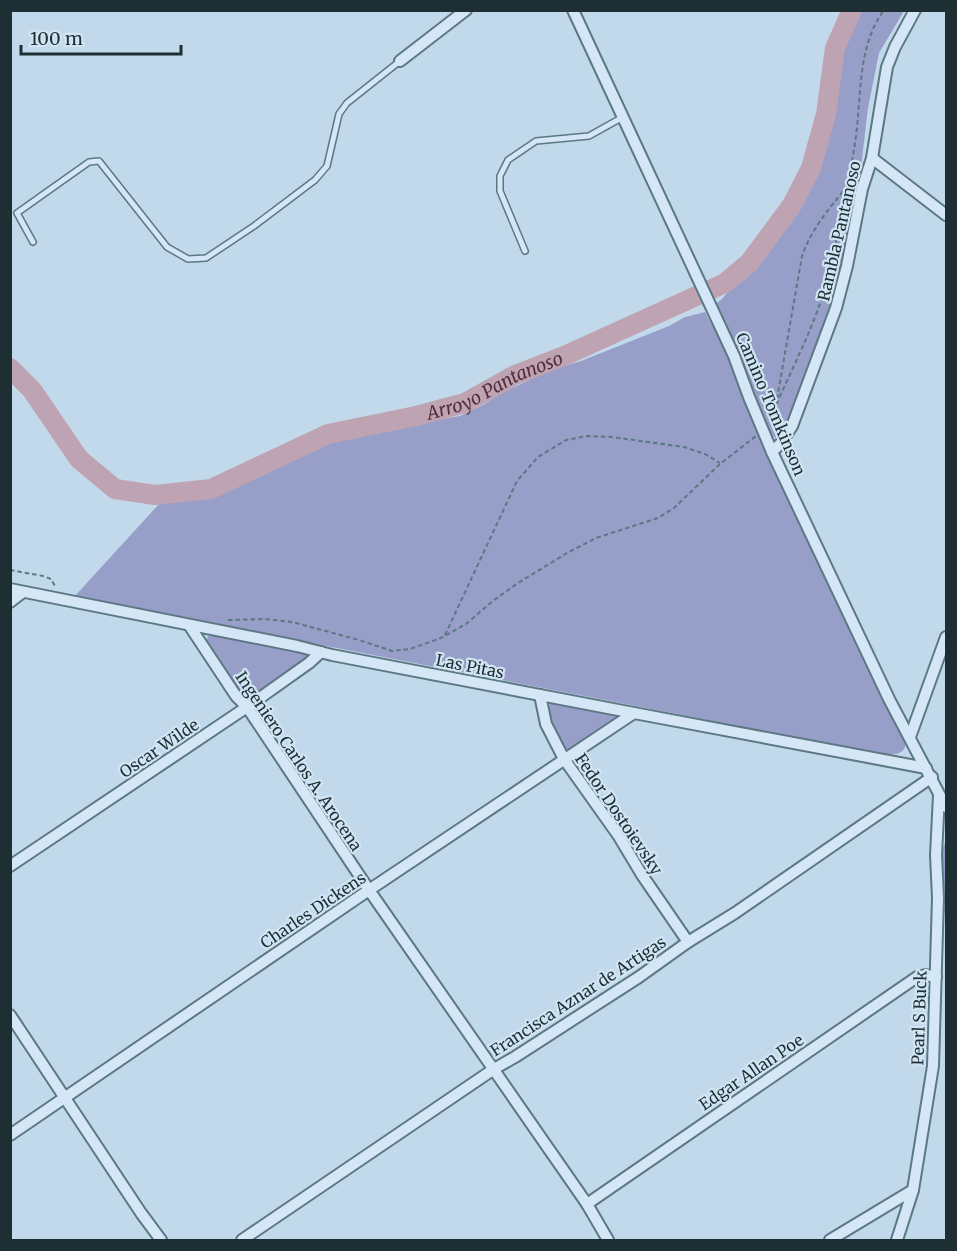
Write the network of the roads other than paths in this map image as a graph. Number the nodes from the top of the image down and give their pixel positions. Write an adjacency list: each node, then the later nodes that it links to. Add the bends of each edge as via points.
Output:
1 (466, 10): 4 (street)
2 (573, 10): 5 (street, Camino Tomkinson)
3 (915, 10): 6 (street, Rambla Pantanoso, via 887,68)
4 (400, 61): 8 (lane, via 347,103 339,114 327,166 315,180 206,258 188,259 166,248 99,161 88,162 17,213)
5 (623, 117): 9 (lane, via 589,136 536,141 508,160 500,176 500,191); 10 (street, Camino Tomkinson, via 734,356)
6 (872, 158): 7 (street); 10 (street, Rambla Pantanoso, via 836,308 792,426)
7 (946, 215)
8 (33, 242)
9 (525, 251)
10 (772, 452): 20 (street, Camino Tomkinson)
11 (10, 589): 12 (street, Las Pitas)
12 (23, 592): 13 (street); 14 (street, Las Pitas)
13 (10, 602)
14 (189, 625): 16 (street, Las Pitas); 18 (street, Ingeniero Carlos A. Arocena, via 236,696)
15 (946, 637): 20 (street)
16 (321, 652): 17 (street, Las Pitas); 18 (street, Oscar Wilde)
17 (540, 695): 19 (street, Las Pitas); 21 (street, Fedor Dostoievsky, via 546,724)
18 (248, 706): 25 (street, Oscar Wilde); 26 (street, Ingeniero Carlos A. Arocena)
19 (634, 713): 21 (street, Charles Dickens); 22 (street, Las Pitas)
20 (910, 737): 22 (street, Camino Tomkinson)
21 (564, 759): 26 (street, Charles Dickens); 27 (street, Fedor Dostoievsky)
22 (929, 772): 23 (street, Camino Tomkinson); 27 (street, Francisca Aznar de Artigas, via 735,913)
23 (939, 793): 24 (street, Camino Tomkinson); 28 (street, Pearl S Buck)
24 (946, 807)
25 (10, 866)
26 (369, 890): 30 (street, Ingeniero Carlos A. Arocena); 31 (street, Charles Dickens)
27 (688, 942): 30 (street, Francisca Aznar de Artigas)
28 (936, 977): 33 (street, Pearl S Buck, via 933,1066); 34 (street, Edgar Allan Poe, via 917,977)
29 (10, 1015): 31 (street)
30 (494, 1069): 34 (street, Ingeniero Carlos A. Arocena); 36 (street, Francisca Aznar de Artigas)
31 (66, 1098): 32 (street, Charles Dickens); 35 (street)
32 (10, 1135)
33 (913, 1190): 38 (street); 39 (street, Pearl S Buck)
34 (586, 1203): 37 (street, Ingeniero Carlos A. Arocena)
35 (161, 1240)
36 (242, 1240)
37 (608, 1240)
38 (830, 1240)
39 (897, 1240)

